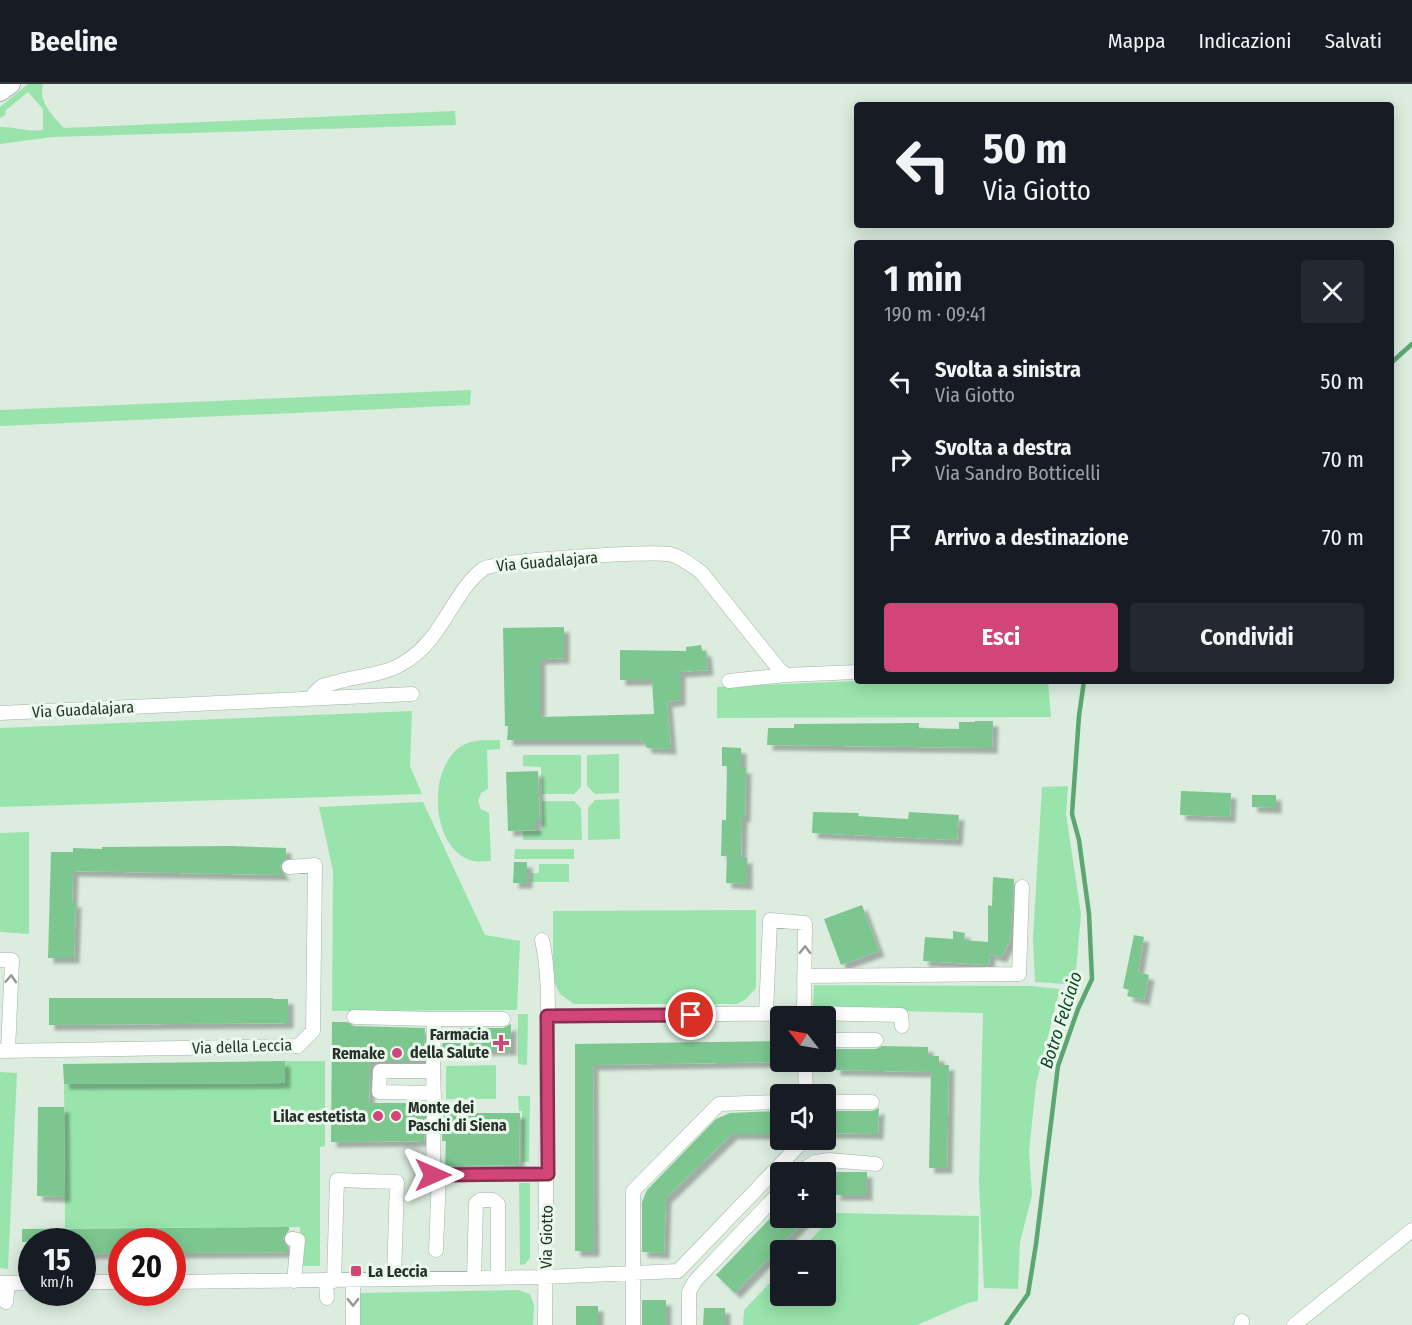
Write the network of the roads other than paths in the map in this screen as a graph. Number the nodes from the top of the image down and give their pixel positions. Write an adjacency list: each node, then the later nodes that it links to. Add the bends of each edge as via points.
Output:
1 (11, 84): 2 (main road)
2 (0, 92)
3 (854, 672): 4 (street)
4 (786, 675): 5 (street); 7 (street, Via Guadalajara, via 700,572 684,561 670,554 608,555 504,562 486,567 412,658 389,671 322,686)
5 (729, 681)
6 (412, 694): 7 (street, Via Guadalajara)
7 (309, 699): 8 (street, Via Guadalajara)
8 (0, 713)
9 (289, 867): 25 (street, Via della Leccia, via 315,865 313,1031 298,1046)
10 (1022, 887): 13 (street, via 1019,974)
11 (543, 940): 17 (street, Via Giotto, via 550,959)
12 (0, 960): 25 (street, Via della Leccia, one-way to 12, via 12,960)
13 (804, 976): 14 (street); 15 (street, one-way to 15, via 805,923 770,920)
14 (804, 1006)
15 (766, 1014): 16 (street); 17 (street, via 691,1010)
16 (770, 1014)
17 (547, 1016): 36 (street, Via Giotto)
18 (836, 1016): 22 (street)
19 (354, 1017): 20 (street)
20 (434, 1019): 21 (street); 26 (street)
21 (503, 1019)
22 (905, 1019)
23 (836, 1040): 24 (street)
24 (876, 1040)
25 (4, 1051)
26 (433, 1071): 27 (street); 27 (street, via 380,1071 380,1092)
27 (434, 1093): 35 (street, via 433,1175)
28 (770, 1102): 43 (street, via 719,1104 633,1191)
29 (836, 1102): 30 (street)
30 (872, 1102)
31 (795, 1150): 32 (street, Via Giotto)
32 (785, 1161): 41 (street, Via Giotto)
33 (815, 1162): 34 (street)
34 (876, 1164)
35 (439, 1174): 36 (street); 40 (street)
36 (548, 1174): 44 (street, Via Giotto)
37 (770, 1202): 42 (street)
38 (1412, 1230): 59 (street)
39 (292, 1239): 49 (street, via 298,1240)
40 (436, 1250)
41 (690, 1258): 42 (street); 43 (street, Via Giotto, via 678,1271)
42 (707, 1266): 58 (street, via 689,1292)
43 (633, 1272): 44 (street, Via Giotto); 57 (street)
44 (545, 1277): 47 (street); 56 (street, Via Giotto)
45 (394, 1278): 46 (street); 48 (street); 50 (street, via 397,1182 337,1180)
46 (474, 1278): 47 (street); 47 (street, via 476,1203 493,1200 498,1204)
47 (498, 1278)
48 (353, 1280): 50 (street); 55 (street, one-way to 55)
49 (294, 1281): 50 (street); 51 (street)
50 (330, 1281): 53 (street)
51 (186, 1282)
52 (4, 1283): 54 (street)
53 (327, 1298)
54 (6, 1302)
55 (353, 1325)
56 (545, 1325)
57 (633, 1325)
58 (689, 1325)
59 (1294, 1325)

